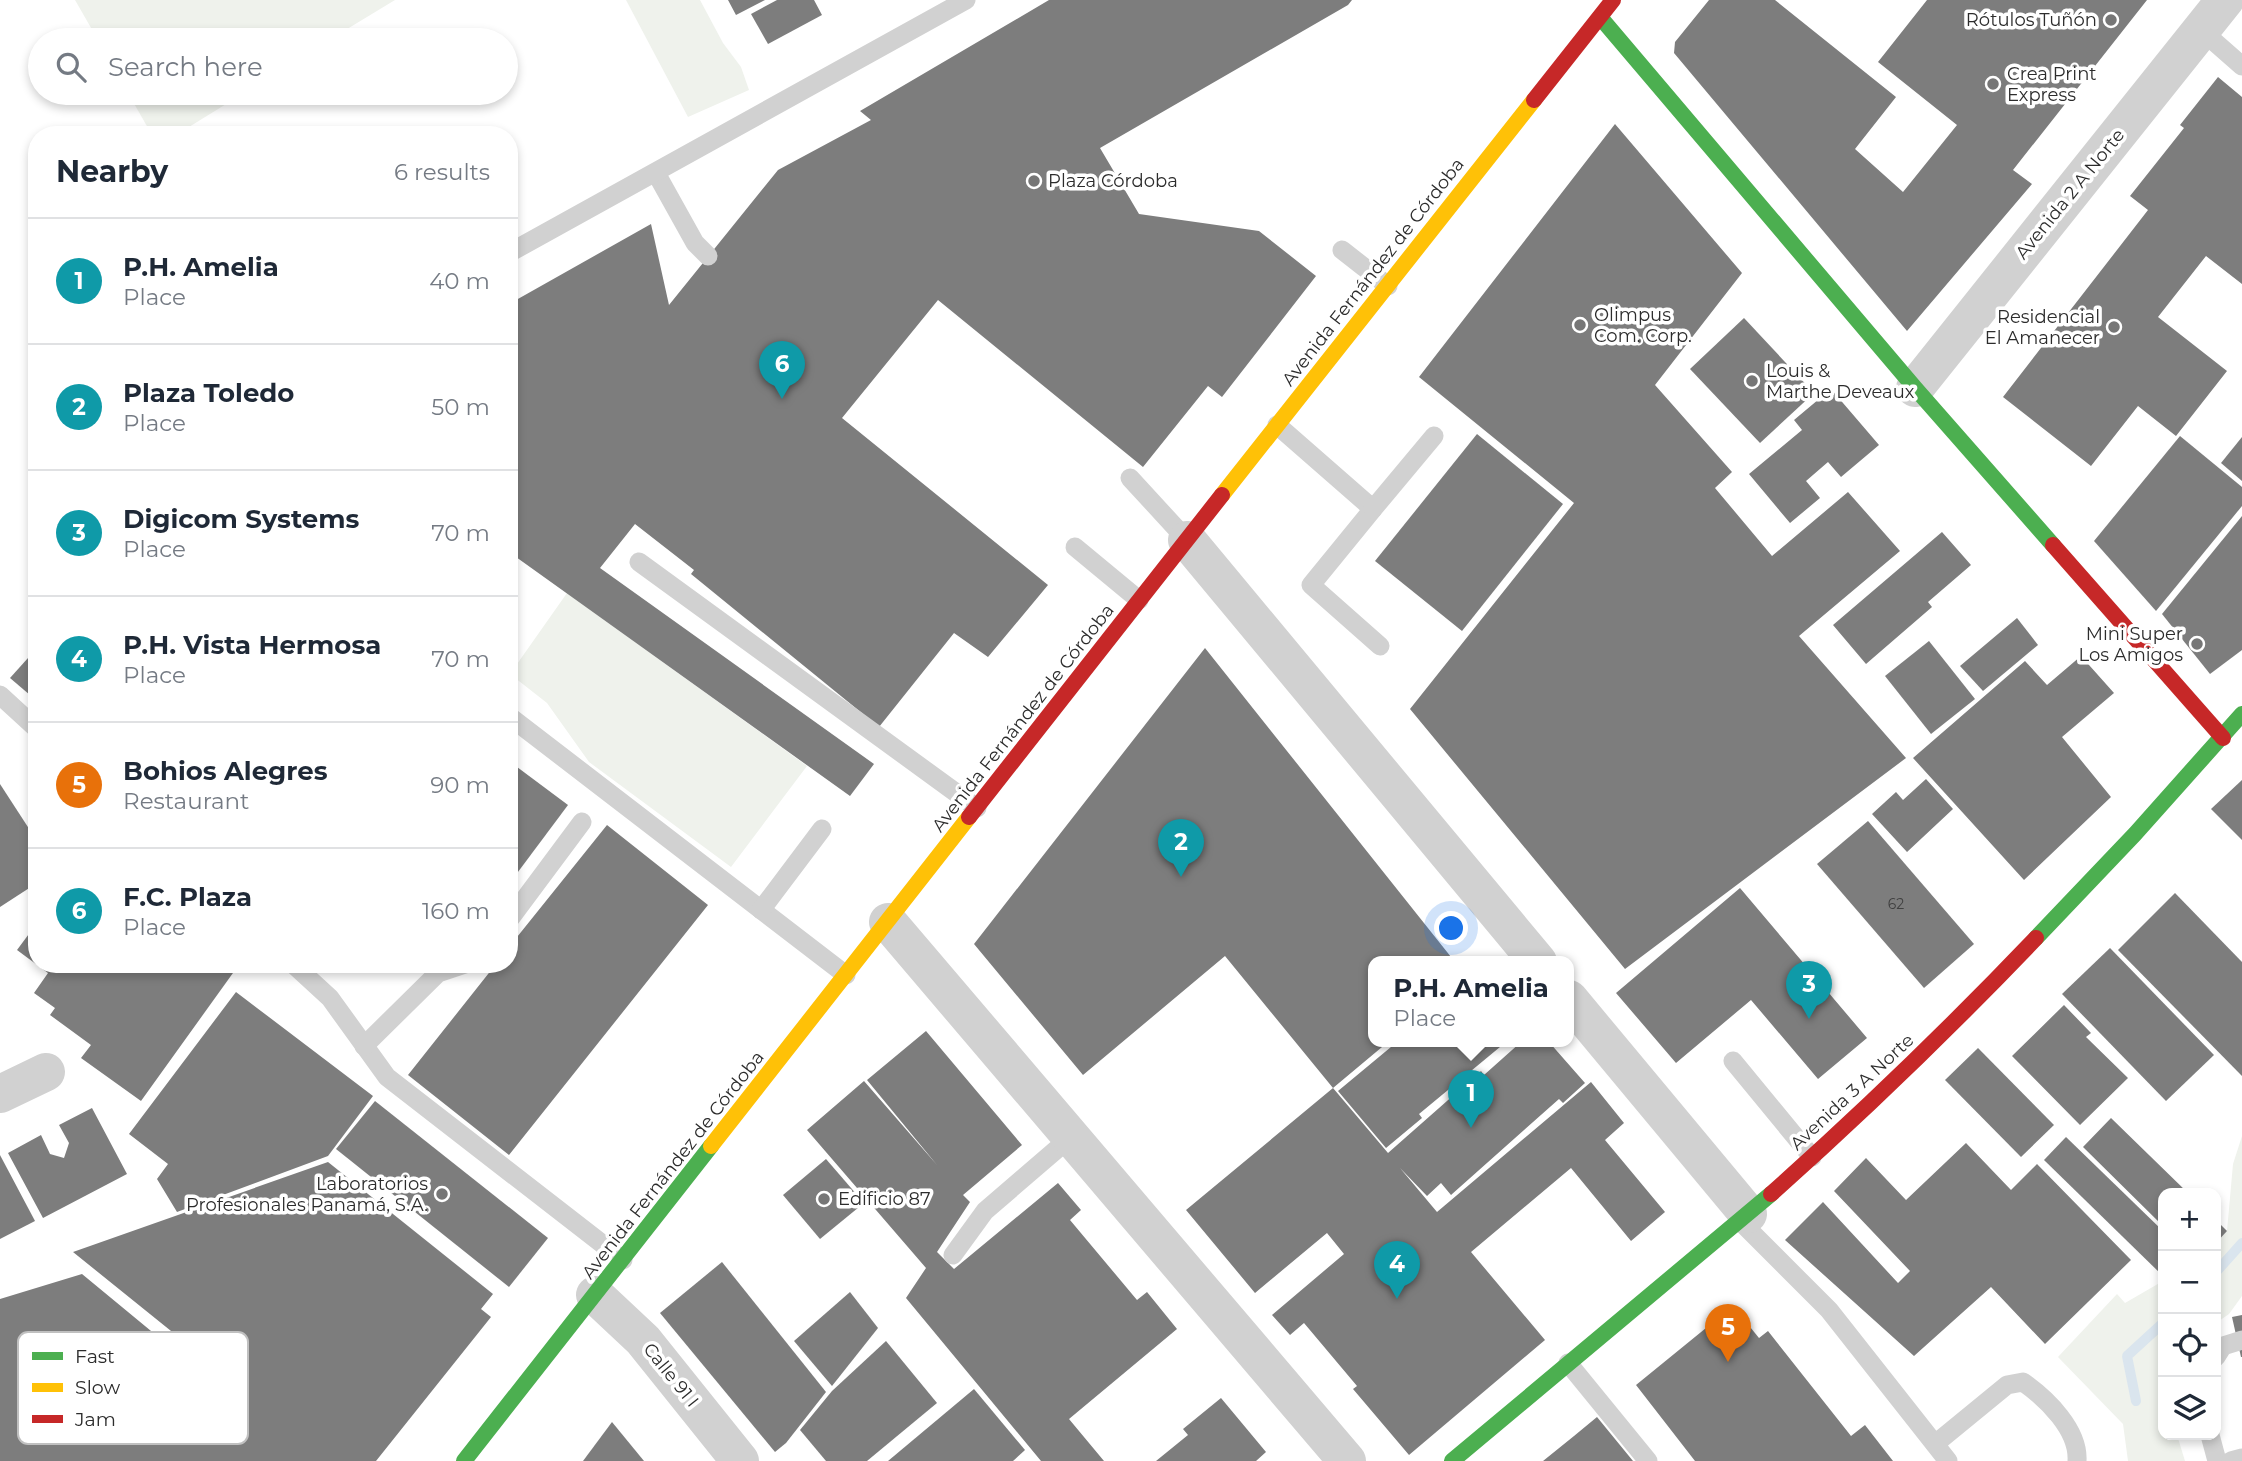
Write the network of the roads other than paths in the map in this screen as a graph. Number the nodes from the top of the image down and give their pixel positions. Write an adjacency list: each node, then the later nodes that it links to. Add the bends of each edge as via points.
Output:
1 (965, 0): 7 (lane)
2 (1613, 0): 4 (street, Avenida Fernández de Córdoba)
3 (2225, 0): 5 (street, Avenida 2 A Norte)
4 (1600, 17): 11 (street, Avenida Fernández de Córdoba); 12 (street)
5 (2201, 30): 6 (lane); 12 (street, Avenida 2 A Norte)
6 (2242, 66)
7 (656, 173): 8 (lane); 10 (lane, via 695,243)
8 (518, 248)
9 (1342, 250): 11 (lane)
10 (708, 256)
11 (1388, 286): 13 (street, Avenida Fernández de Córdoba)
12 (1915, 388): 26 (street)
13 (1277, 425): 16 (lane); 17 (street, Avenida Fernández de Córdoba)
14 (1434, 436): 16 (lane)
15 (1130, 478): 17 (lane)
16 (1373, 509): 21 (lane, via 1311,585)
17 (1187, 540): 20 (street, Avenida Fernández de Córdoba); 33 (street)
18 (1075, 547): 20 (lane)
19 (639, 562): 27 (lane)
20 (1139, 600): 27 (street, Avenida Fernández de Córdoba)
21 (1380, 646)
22 (0, 695): 24 (lane)
23 (2242, 713): 26 (street, Avenida 3 A Norte)
24 (28, 721)
25 (518, 723): 31 (lane)
26 (2223, 737): 43 (street, Avenida 3 A Norte, via 1963,1014)
27 (977, 808): 32 (street, Avenida Fernández de Córdoba)
28 (582, 822): 30 (lane)
29 (822, 829): 31 (lane)
30 (518, 908)
31 (761, 910): 36 (lane)
32 (888, 922): 36 (street, Avenida Fernández de Córdoba); 42 (street)
33 (1533, 956)
34 (303, 973): 38 (lane, via 330,998)
35 (438, 973): 38 (lane)
36 (846, 975): 46 (street, Avenida Fernández de Córdoba)
37 (1574, 1005): 44 (street)
38 (364, 1046): 46 (lane, via 387,1077)
39 (1733, 1061): 43 (lane)
40 (46, 1072): 41 (street)
41 (0, 1094)
42 (1071, 1137): 45 (lane, via 985,1211); 56 (street)
43 (1812, 1157): 44 (street, Avenida 3 A Norte)
44 (1744, 1217): 50 (street, Avenida 3 A Norte); 52 (lane, via 1829,1310)
45 (953, 1255)
46 (623, 1260): 47 (street, Avenida Fernández de Córdoba)
47 (595, 1295): 54 (street, Avenida Fernández de Córdoba); 55 (street, Calle 91 I, via 643,1340)
48 (2242, 1340): 49 (lane)
49 (2221, 1349)
50 (1567, 1363): 57 (street, Avenida 3 A Norte); 58 (lane)
51 (2211, 1440): 61 (lane)
52 (1935, 1444): 59 (lane); 60 (lane, via 2007,1385 2022,1382 2064,1421 2078,1448)
53 (2242, 1458): 62 (lane)
54 (464, 1461)
55 (740, 1461)
56 (1347, 1461)
57 (1452, 1461)
58 (1648, 1461)
59 (1948, 1461)
60 (2077, 1461)
61 (2217, 1461)
62 (2231, 1461)

